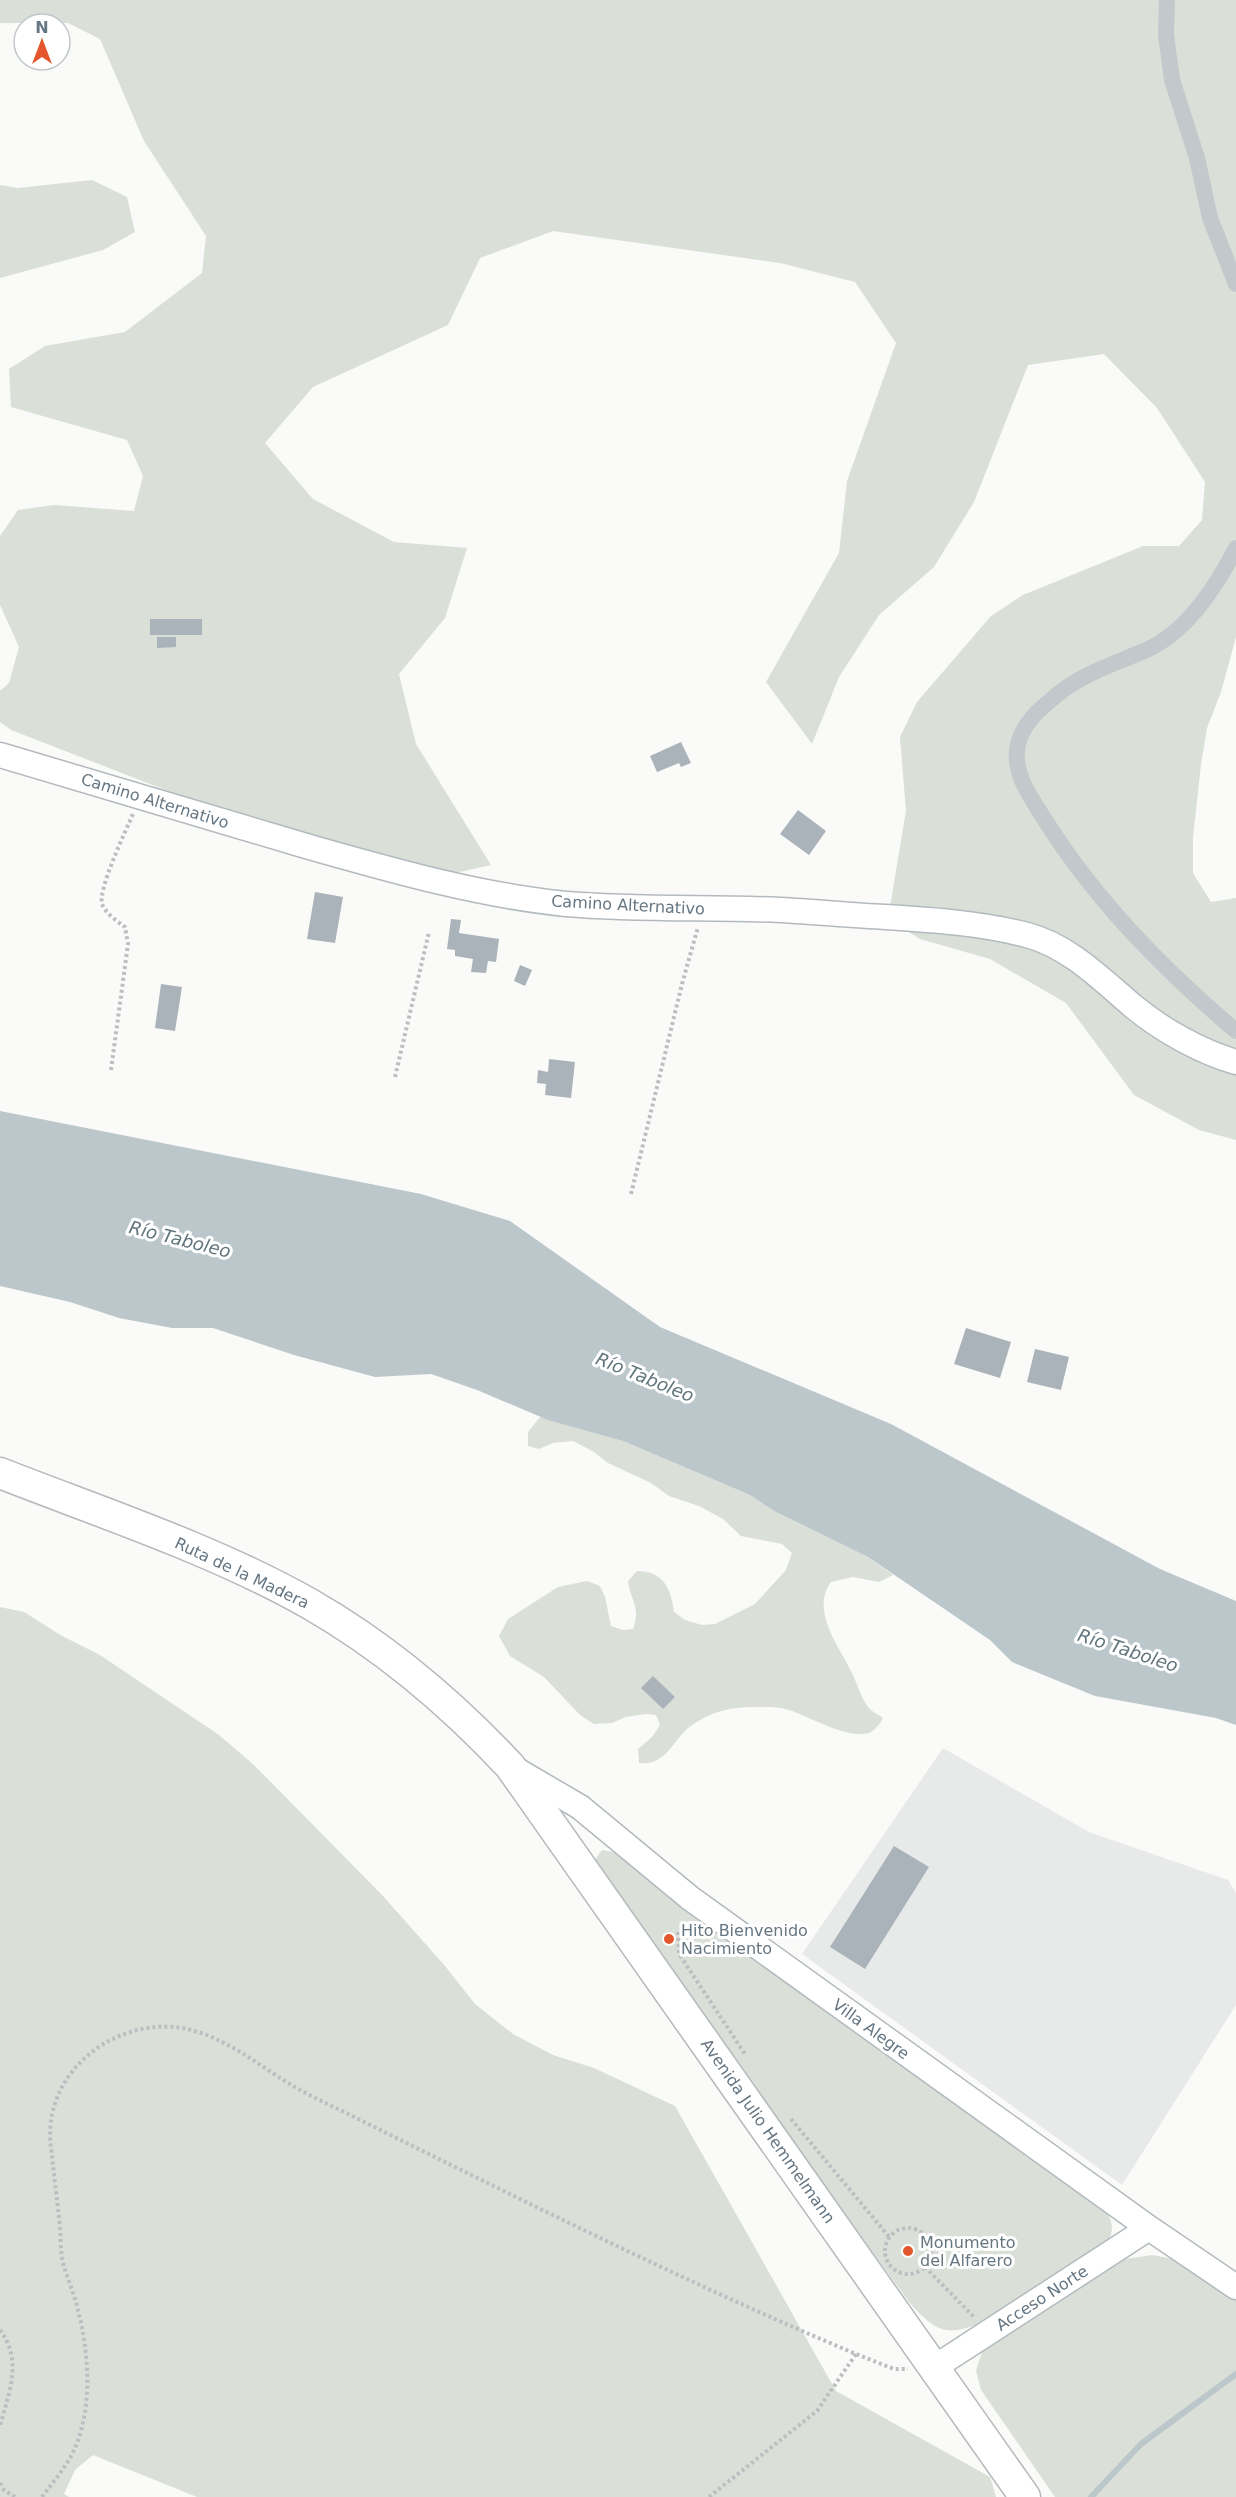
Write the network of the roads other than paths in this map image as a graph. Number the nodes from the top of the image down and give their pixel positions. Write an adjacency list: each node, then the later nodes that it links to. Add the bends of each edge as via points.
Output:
1 (1167, 0): 2 (street, via 1166,35 1172,80 1197,158 1210,218)
2 (1236, 284)
3 (1236, 548): 5 (street, via 1206,596 1172,634 1144,651 1084,676 1033,715 1020,737 1017,761 1023,782 1040,813 1078,869 1157,958)
4 (0, 755): 6 (street, Camino Alternativo, via 393,870 499,895 566,904 780,910 950,921 1030,936 1073,957 1170,1031 1215,1056)
5 (1236, 1030)
6 (1236, 1062)
7 (0, 1473): 8 (highway, Ruta de la Madera, via 224,1561 310,1604 423,1682)
8 (510, 1766): 9 (street, Villa Alegre, via 579,1807 690,1898); 11 (highway, Avenida Julio Hemmelmann)
9 (1149, 2228): 10 (street, Villa Alegre); 11 (street, Acceso Norte)
10 (1236, 2287)
11 (935, 2367): 12 (highway, Avenida Julio Hemmelmann)
12 (1025, 2497)

